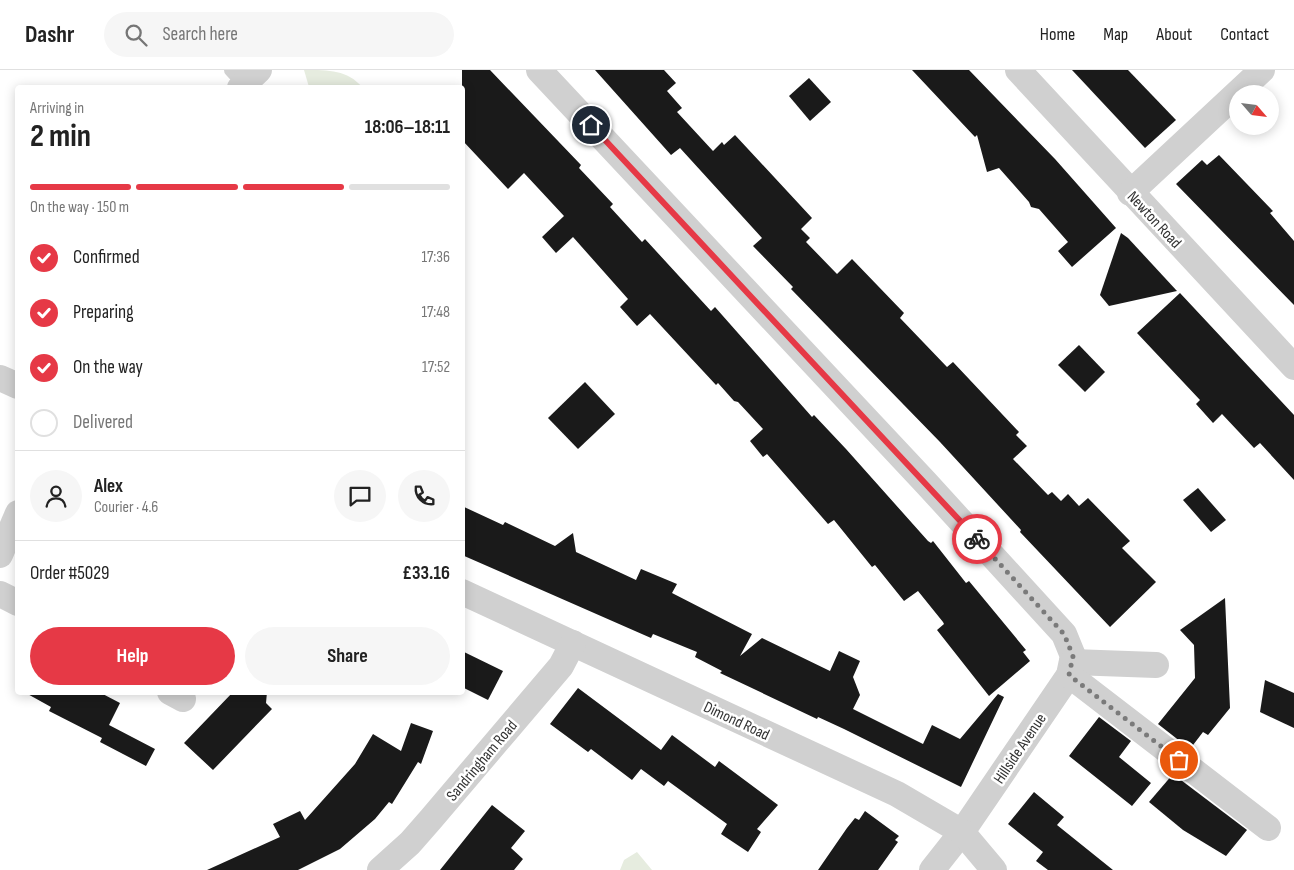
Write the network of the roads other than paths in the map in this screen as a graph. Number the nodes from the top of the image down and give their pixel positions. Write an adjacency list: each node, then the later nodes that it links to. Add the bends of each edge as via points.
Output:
1 (539, 70): 15 (street, via 1064,634 1073,656)
2 (1018, 70): 4 (street, Newton Road)
3 (1262, 70): 4 (street)
4 (1130, 193): 5 (street, Newton Road)
5 (1294, 367)
6 (0, 378): 7 (street)
7 (15, 385)
8 (15, 520): 9 (street)
9 (0, 555)
10 (465, 593): 13 (street, Dimond Road)
11 (0, 594): 12 (street)
12 (15, 602)
13 (573, 643): 17 (street, Dimond Road, via 897,794); 18 (street, Sandringham Road, via 560,666 431,819)
14 (1156, 665): 15 (street)
15 (1070, 669): 16 (street); 17 (street, Hillside Avenue)
16 (1268, 828)
17 (962, 832): 19 (street, Hillside Avenue); 20 (street, Dimond Road)
18 (380, 870)
19 (932, 870)
20 (994, 870)

